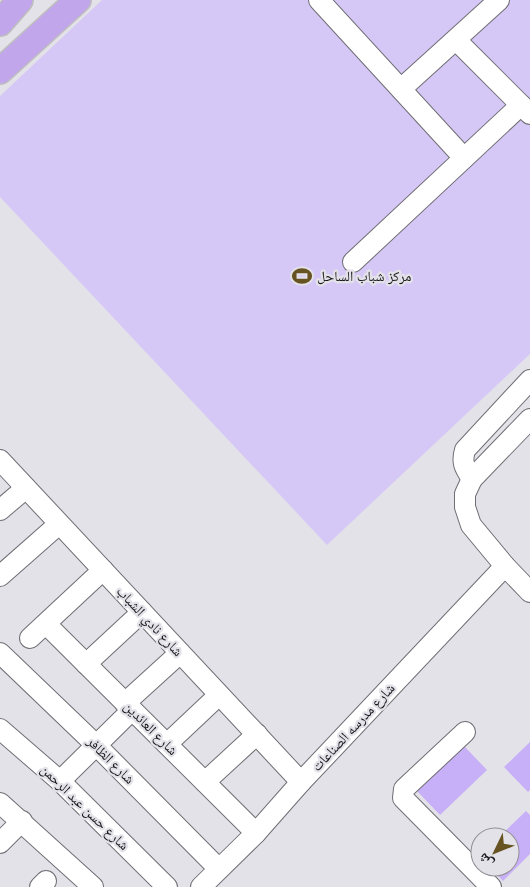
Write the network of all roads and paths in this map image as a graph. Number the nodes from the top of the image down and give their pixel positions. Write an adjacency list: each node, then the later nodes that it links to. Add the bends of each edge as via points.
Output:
1 (20, 0): 5 (main road)
2 (78, 0): 7 (main road)
3 (319, 0): 8 (street)
4 (499, 0): 6 (street)
5 (0, 23)
6 (456, 40): 8 (street); 9 (street)
7 (0, 71)
8 (401, 89): 10 (street)
9 (526, 110): 10 (street)
10 (464, 158): 11 (street)
11 (353, 262)
12 (530, 380): 15 (street, via 465,450 462,458)
13 (529, 421): 15 (street)
14 (0, 460): 16 (street, شارع نادي الشباب)
15 (472, 479): 21 (street, via 465,494 471,525)
16 (26, 488): 17 (street); 18 (street, شارع نادي الشباب)
17 (0, 510)
18 (59, 524): 19 (street, شارع نادي الشباب); 20 (street)
19 (103, 570): 22 (street, شارع نادي الشباب); 23 (street)
20 (0, 576)
21 (521, 577): 37 (street, شارع مدرسه الصناعات)
22 (142, 612): 26 (street, شارع نادي الشباب); 27 (street)
23 (46, 624): 24 (street); 27 (street, شارع العائدين)
24 (30, 638)
25 (0, 653): 34 (street, شارع الظافر)
26 (180, 653): 28 (street, شارع نادي الشباب); 29 (street)
27 (86, 664): 29 (street, شارع العائدين)
28 (219, 694): 32 (street, شارع نادي الشباب); 33 (street)
29 (129, 706): 33 (street, شارع العائدين); 34 (street)
30 (0, 729): 35 (street, شارع حسن عبد الرحمن)
31 (465, 732): 43 (street, via 404,789 403,798)
32 (257, 734): 36 (street); 37 (street, شارع نادي الشباب)
33 (167, 744): 36 (street, شارع العائدين)
34 (96, 745): 35 (street); 42 (street, شارع الظافر)
35 (60, 781): 45 (street, شارع حسن عبد الرحمن)
36 (205, 782): 40 (street, شارع العائدين)
37 (301, 782): 40 (street, شارع مدرسه الصناعات)
38 (0, 803): 39 (street)
39 (22, 821): 41 (street); 44 (street)
40 (256, 833): 42 (street, شارع مدرسه الصناعات)
41 (0, 843)
42 (219, 869): 46 (street, شارع مدرسه الصناعات)
43 (485, 885)
44 (93, 887)
45 (167, 887)
46 (201, 887)

